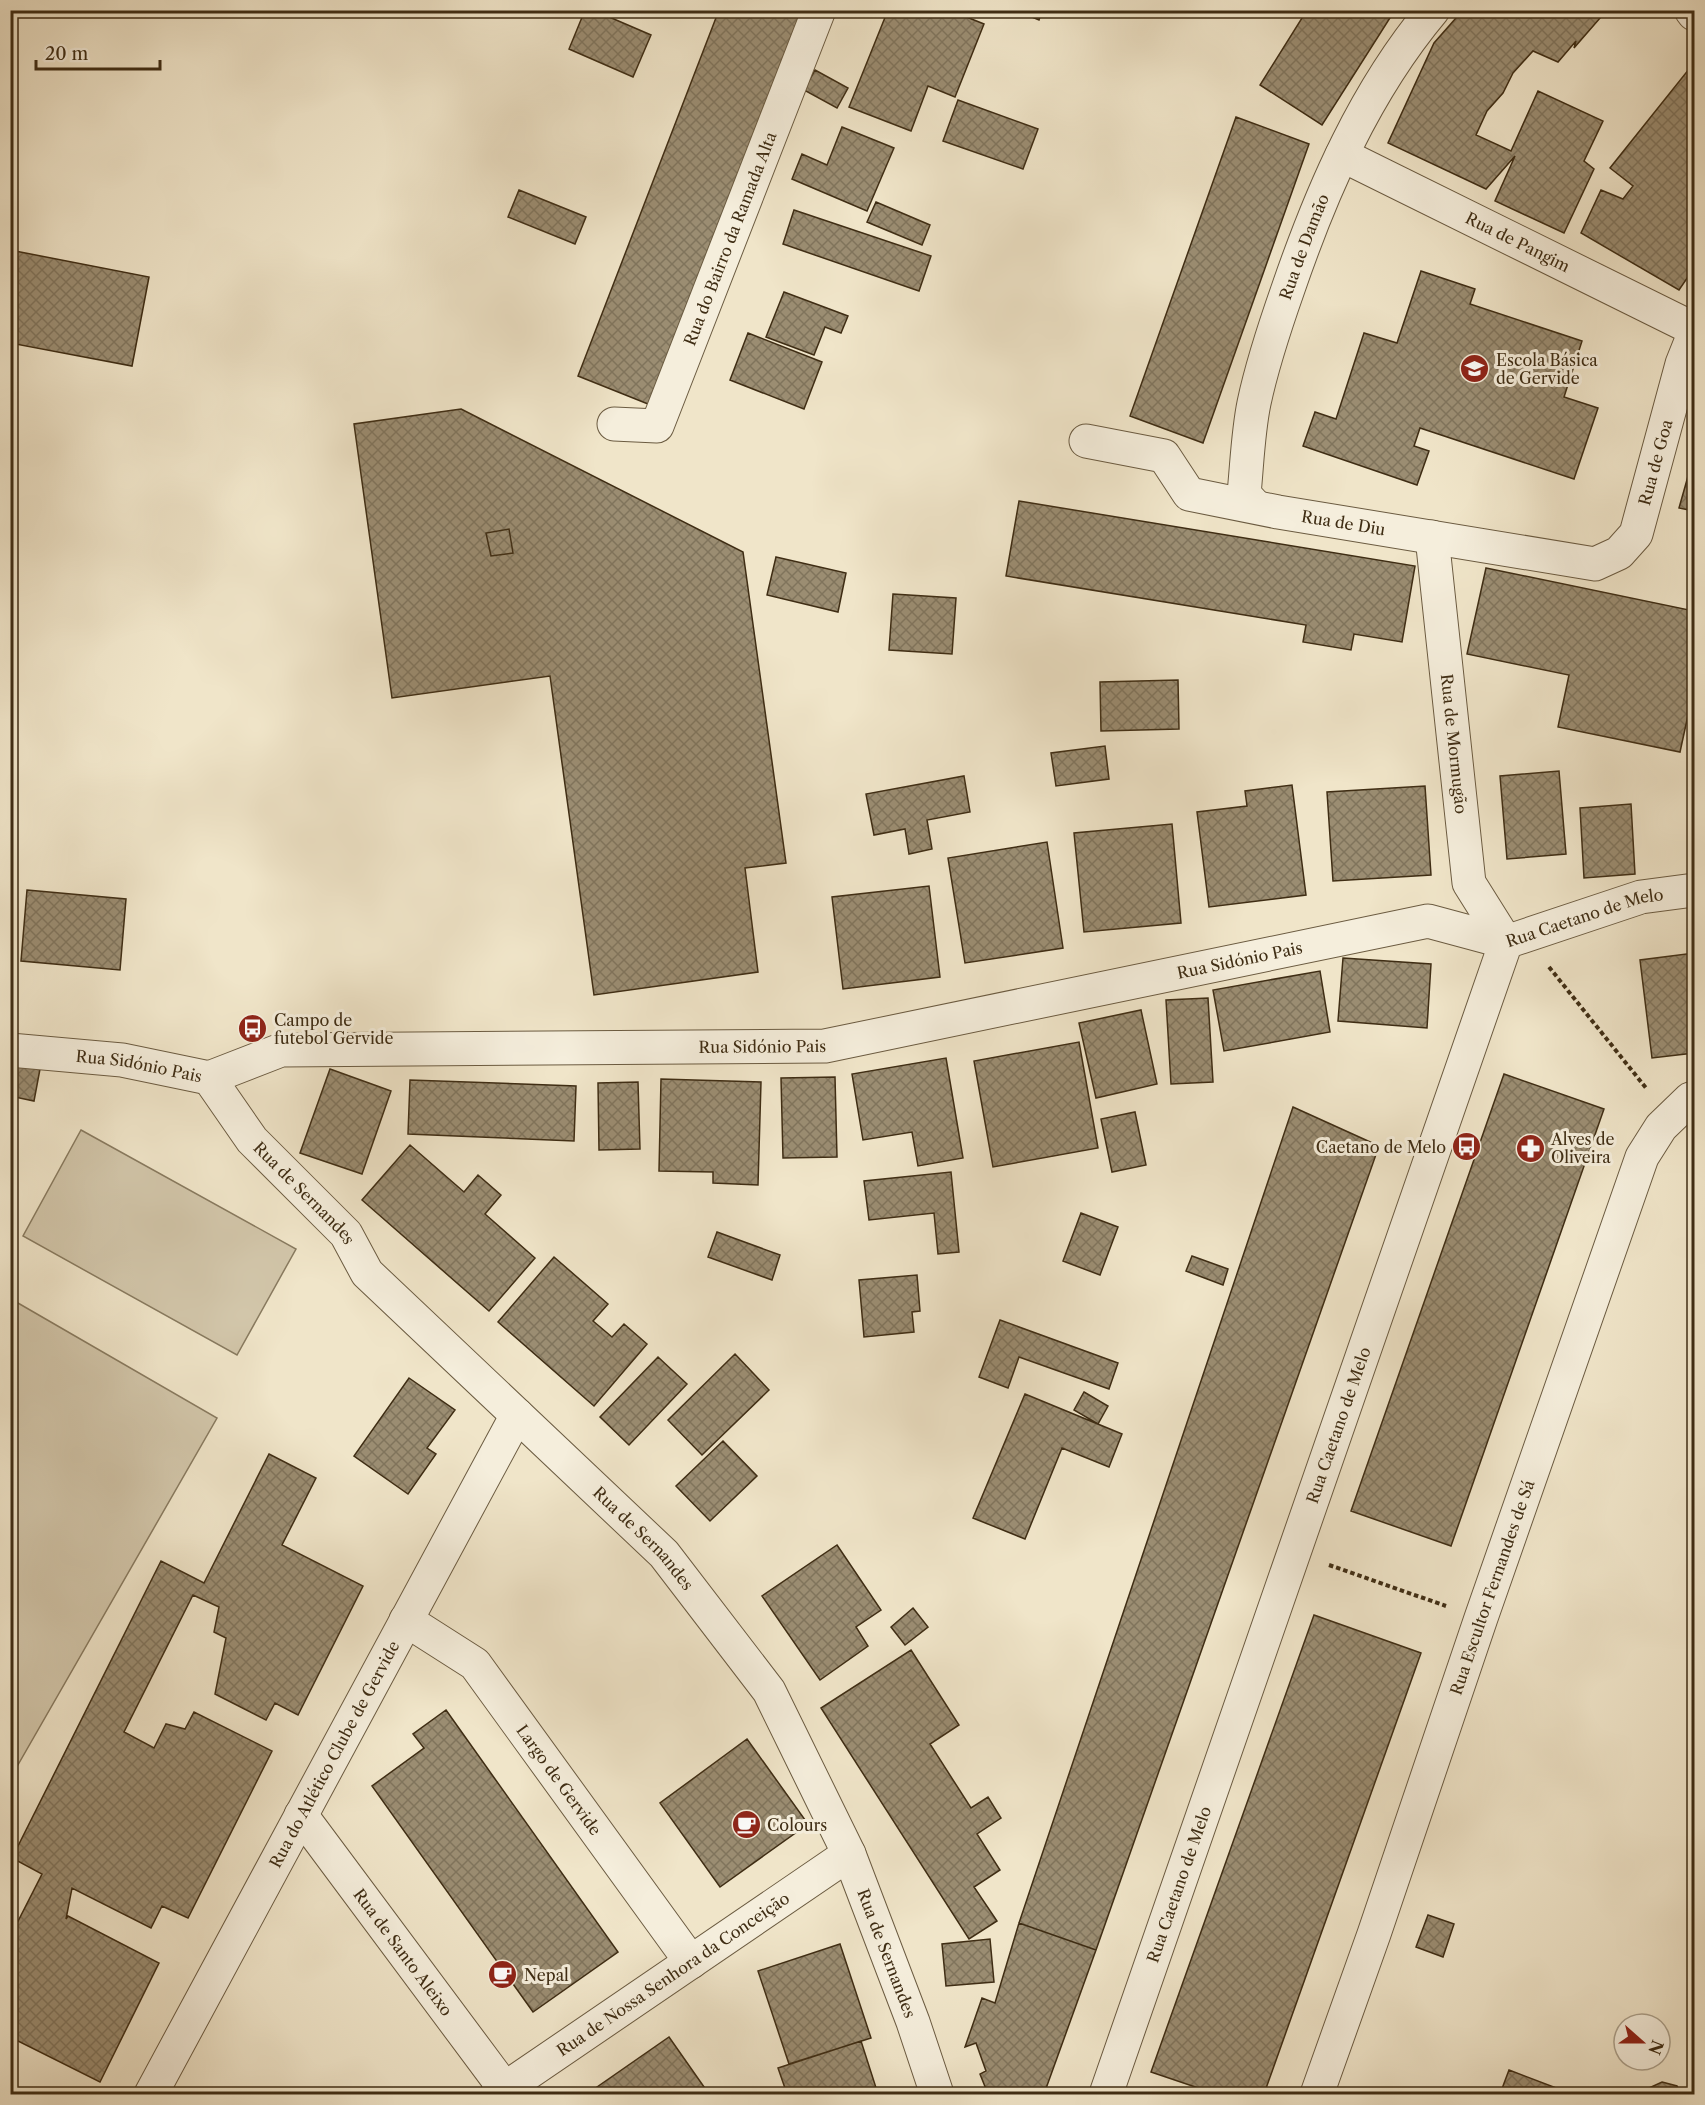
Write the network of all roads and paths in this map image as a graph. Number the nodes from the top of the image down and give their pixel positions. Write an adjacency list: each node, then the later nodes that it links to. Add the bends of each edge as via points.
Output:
1 (819, 10): 8 (street, Rua do Bairro da Ramada Alta, via 657,426)
2 (1433, 10): 5 (street, Rua de Damão, via 1407,41)
3 (1691, 10): 4 (street)
4 (1695, 14)
5 (1342, 155): 6 (street, Rua de Pangim); 10 (street, Rua de Damão, via 1309,228 1254,403 1244,494)
6 (1695, 329)
7 (1695, 334): 12 (street, Rua de Goa, via 1682,364 1636,534)
8 (614, 424)
9 (1086, 441): 10 (street, Rua de Diu, via 1164,456 1189,494)
10 (1255, 506): 11 (street, Rua de Diu)
11 (1432, 537): 12 (street, Rua de Diu, via 1595,564); 14 (street, Rua de Mormugão, via 1469,883)
12 (1619, 553)
13 (1695, 890): 14 (street, Rua Caetano de Melo, via 1641,897)
14 (1515, 939): 16 (street, Rua Sidónio Pais, via 1428,921 825,1046 281,1050); 18 (path); 20 (street, Rua Caetano de Melo)
15 (10, 1050): 16 (street, Rua Sidónio Pais, via 122,1060)
16 (209, 1078): 19 (street, Rua de Sernandes, via 252,1140 346,1234 367,1273)
17 (1695, 1098): 18 (street, Rua Escultor Fernandes de Sá)
18 (1670, 1118): 21 (street, Rua Escultor Fernandes de Sá, via 1642,1157)
19 (517, 1415): 22 (street, Rua do Atlético Clube de Gervide); 24 (street, Rua de Sernandes, via 664,1554 762,1682)
20 (1294, 1552): 21 (path); 29 (street, Rua Caetano de Melo)
21 (1480, 1618): 30 (street, Rua Escultor Fernandes de Sá)
22 (406, 1620): 23 (street, Rua do Atlético Clube de Gervide); 25 (street, Largo de Gervide, via 475,1664)
23 (301, 1815): 26 (street, Rua de Santo Aleixo); 27 (street, Rua do Atlético Clube de Gervide)
24 (849, 1854): 25 (street, Rua de Nossa Senhora da Conceição); 28 (street, Rua de Sernandes)
25 (691, 1962): 26 (street, Rua de Nossa Senhora da Conceição)
26 (501, 2092)
27 (151, 2094)
28 (937, 2094)
29 (1106, 2094)
30 (1317, 2094)

